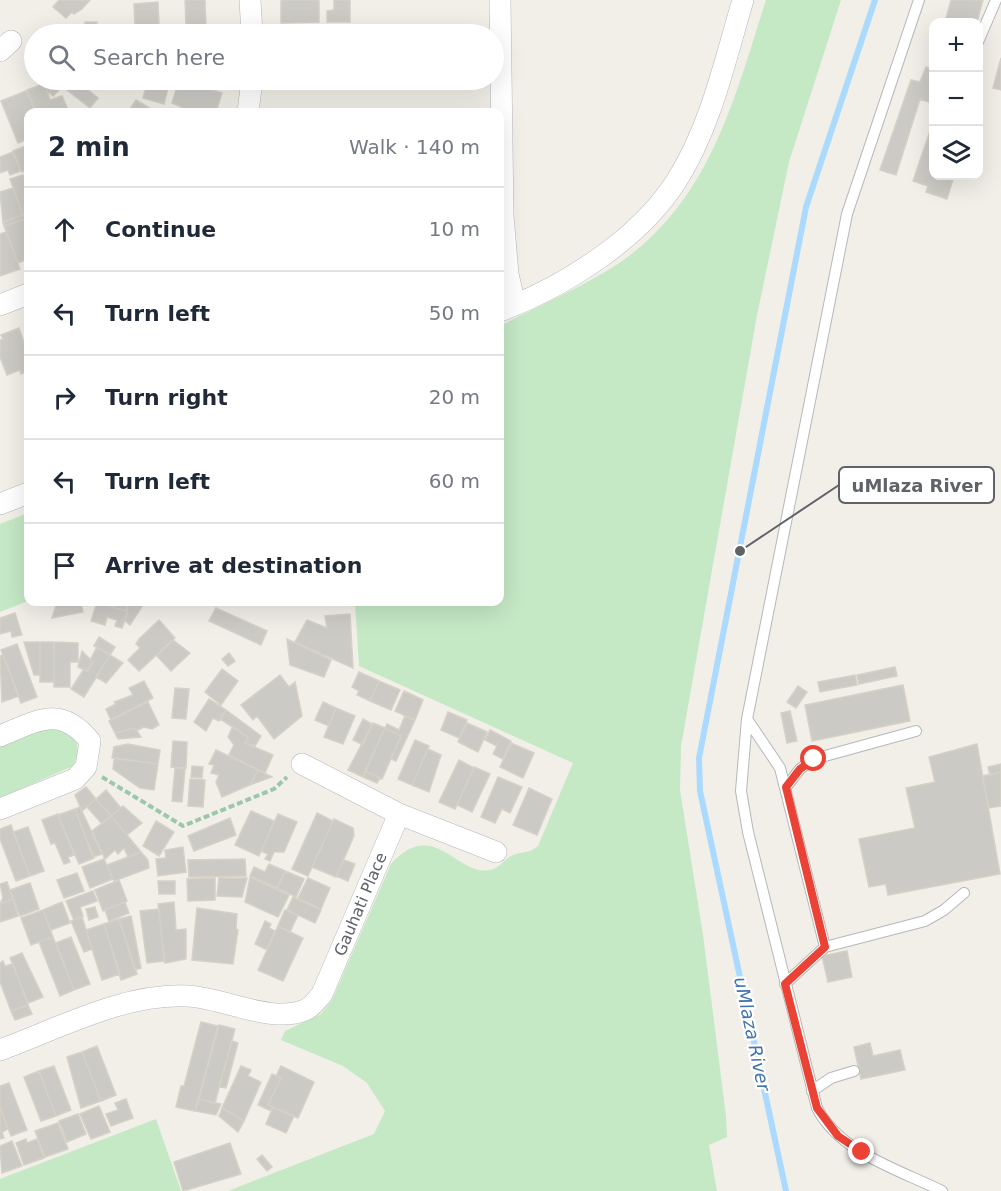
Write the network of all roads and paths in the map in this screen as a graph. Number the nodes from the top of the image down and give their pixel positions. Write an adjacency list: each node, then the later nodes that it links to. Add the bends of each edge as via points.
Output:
1 (250, 0): 6 (street)
2 (500, 0): 7 (street)
3 (743, 0): 16 (street, via 696,142 677,180 653,212 587,266)
4 (919, 0): 19 (lane, via 847,214)
5 (996, 0): 8 (lane)
6 (251, 24)
7 (500, 24)
8 (983, 30)
9 (251, 90): 11 (street)
10 (501, 90): 12 (street)
11 (248, 108)
12 (502, 108)
13 (504, 228): 16 (street)
14 (24, 296): 15 (street)
15 (0, 305)
16 (507, 308)
17 (24, 495): 18 (street)
18 (0, 504)
19 (747, 720): 24 (lane, via 780,768); 30 (lane, via 741,791)
20 (916, 731): 24 (lane, via 814,759)
21 (0, 736): 23 (street, via 44,719 55,717 72,722 90,741)
22 (302, 764): 23 (path, via 274,789 183,826); 26 (street)
23 (86, 767): 25 (street, via 64,784)
24 (786, 787): 29 (lane)
25 (0, 809)
26 (399, 814): 27 (street); 31 (street, Gauhati Place, via 322,994 308,1009 283,1014 189,996 155,996 116,1006)
27 (496, 852)
28 (964, 893): 29 (lane, via 925,921)
29 (825, 947): 30 (lane)
30 (785, 984): 33 (lane)
31 (0, 1050)
32 (854, 1071): 33 (lane, via 831,1078)
33 (812, 1090): 34 (lane, via 822,1119 838,1136)
34 (942, 1191)

